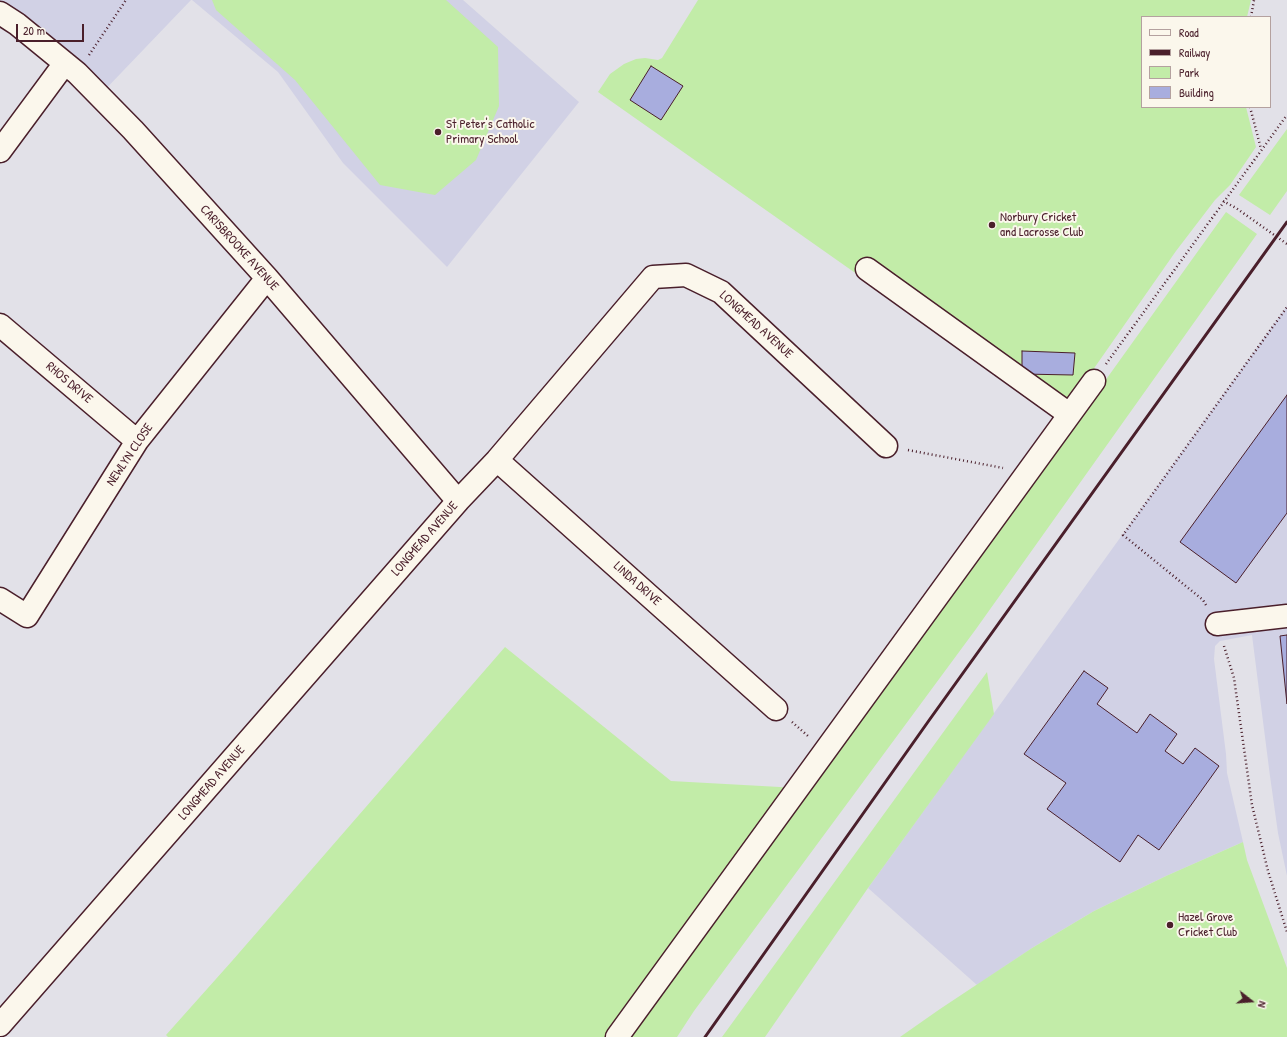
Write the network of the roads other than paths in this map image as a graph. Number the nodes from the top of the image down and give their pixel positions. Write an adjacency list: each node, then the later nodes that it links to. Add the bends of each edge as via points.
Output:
1 (0, 14): 2 (street, CARISBROOKE AVENUE)
2 (71, 68): 3 (street); 5 (street, CARISBROOKE AVENUE, via 133,130)
3 (0, 151)
4 (866, 269): 8 (street)
5 (267, 278): 9 (street, NEWLYN CLOSE); 12 (street, CARISBROOKE AVENUE)
6 (0, 325): 9 (street, RHOS DRIVE)
7 (1094, 381): 8 (street)
8 (1069, 414): 18 (street)
9 (137, 441): 13 (street, NEWLYN CLOSE, via 27,616)
10 (886, 446): 11 (street, LONGMEAD AVENUE, via 721,292 686,275 653,277)
11 (497, 460): 12 (street, LONGMEAD AVENUE); 16 (street, LINDA DRIVE)
12 (458, 501): 17 (street, LONGMEAD AVENUE)
13 (0, 599)
14 (1287, 616): 15 (street)
15 (1217, 624)
16 (776, 708)
17 (0, 1025)
18 (617, 1037)

